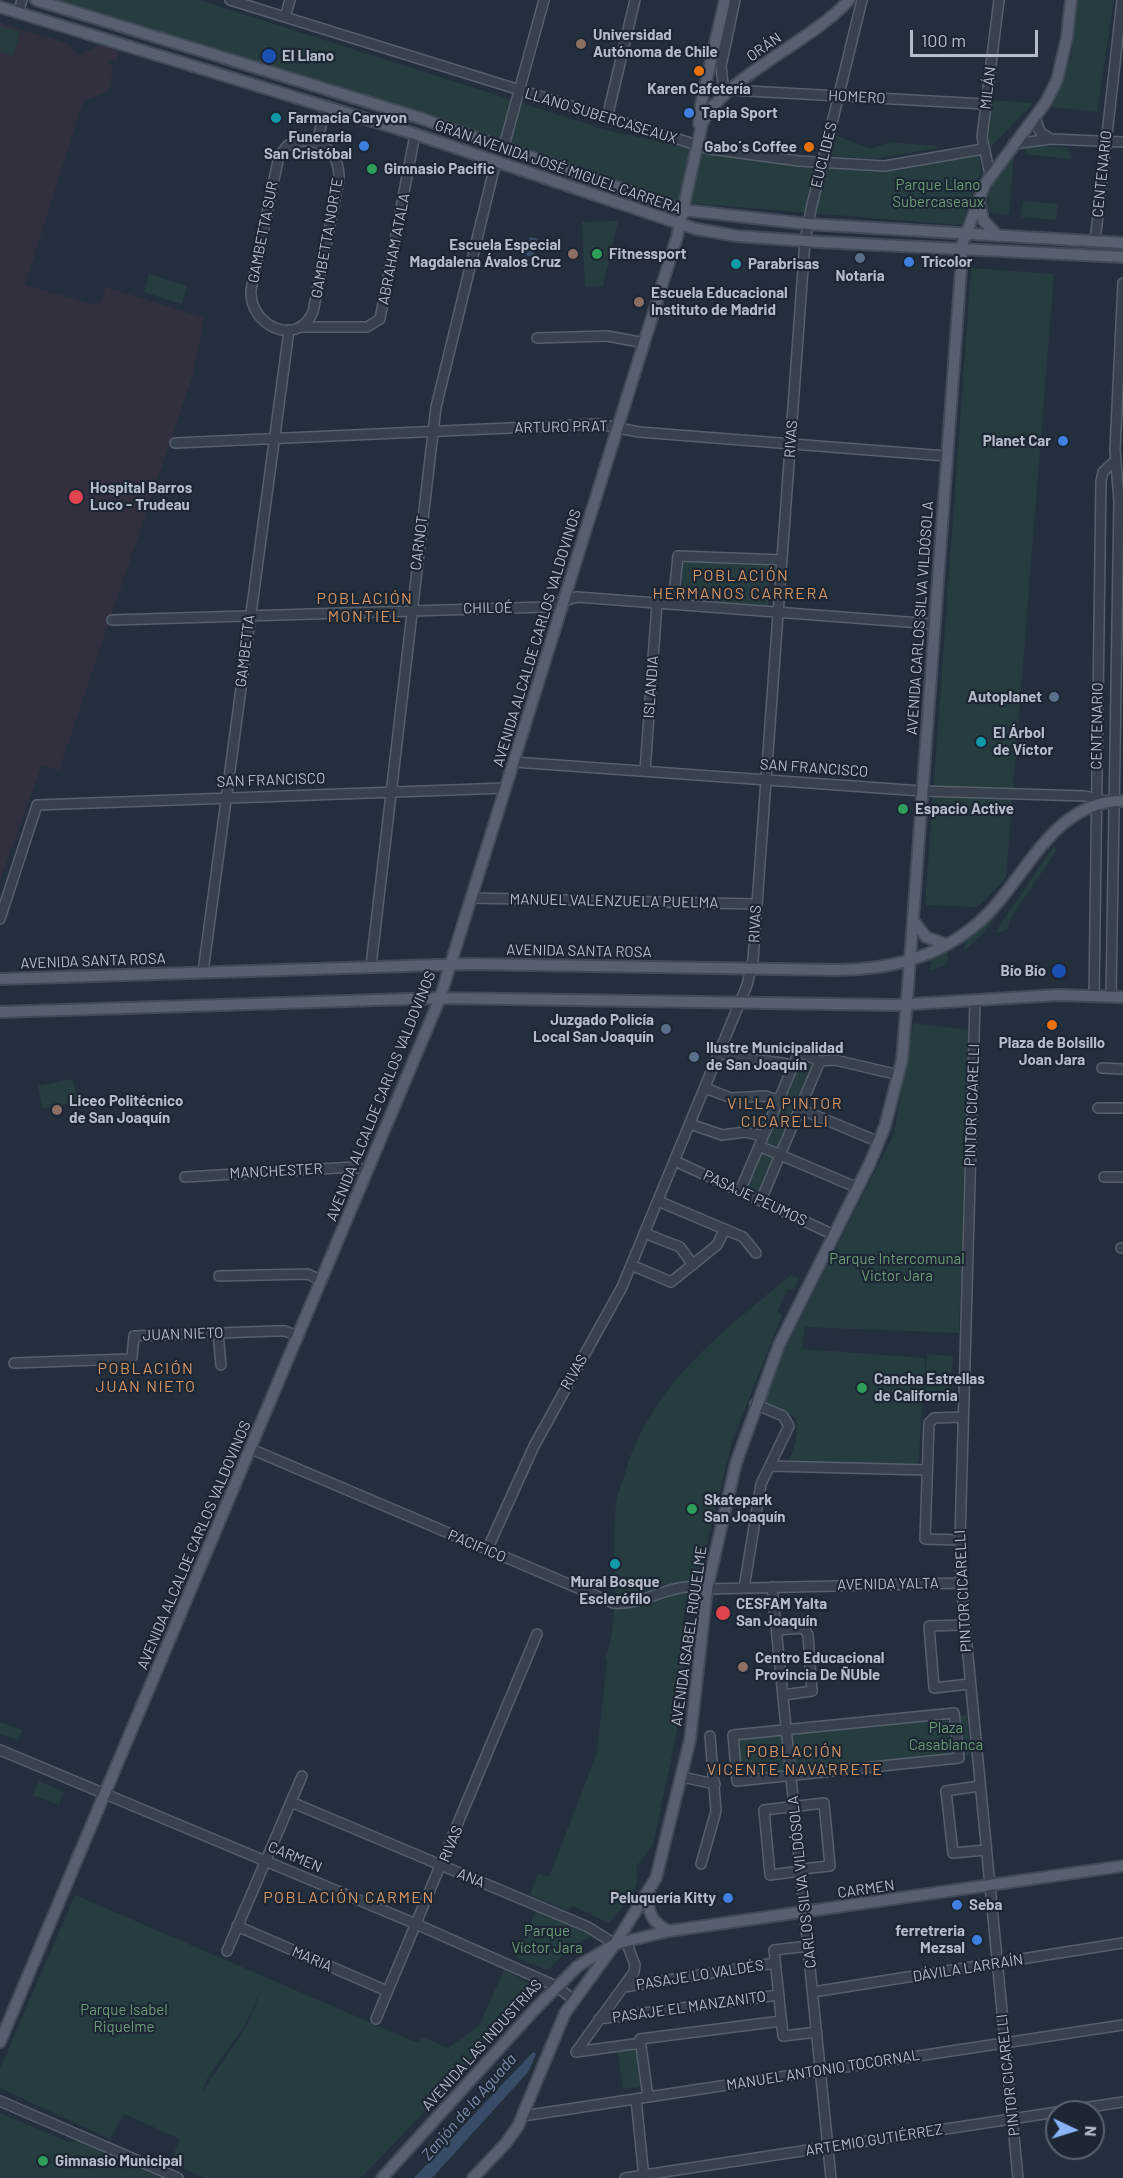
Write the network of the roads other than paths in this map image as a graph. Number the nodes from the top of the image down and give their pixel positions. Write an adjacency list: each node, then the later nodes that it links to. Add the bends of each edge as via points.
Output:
1 (22, 0): 15 (street)
2 (36, 0): 31 (main road, GRAN AVENIDA JOSÉ MIGUEL CARRERA)
3 (230, 0): 16 (street, LLANO SUBERCASEAUX)
4 (290, 0): 16 (street)
5 (544, 0): 18 (street)
6 (635, 0): 23 (street)
7 (725, 0): 24 (main road, AVENIDA ALCALDE CARLOS VALDOVINOS, via 701,104)
8 (735, 0): 17 (street, via 720,73 723,85)
9 (849, 0): 17 (main road, ORÁN, via 828,20)
10 (862, 0): 19 (street, EUCLIDES)
11 (999, 0): 20 (street, MILÁN)
12 (1071, 0): 22 (main road, via 1060,70)
13 (1122, 0): 27 (street, CENTENARIO)
14 (0, 8): 15 (main road, GRAN AVENIDA JOSÉ MIGUEL CARRERA)
15 (18, 13): 21 (main road, GRAN AVENIDA JOSÉ MIGUEL CARRERA)
16 (285, 17): 18 (street, LLANO SUBERCASEAUX)
17 (730, 90): 19 (street, HOMERO); 24 (main road, ORÁN, via 710,110)
18 (520, 91): 23 (street, LLANO SUBERCASEAUX); 31 (street)
19 (839, 97): 20 (street, HOMERO); 35 (street, EUCLIDES)
20 (985, 104): 33 (street, MILÁN)
21 (326, 106): 25 (main road, GRAN AVENIDA JOSÉ MIGUEL CARRERA); 28 (street)
22 (1035, 117): 26 (street, via 1040,132); 30 (main road)
23 (607, 118): 32 (street, LLANO SUBERCASEAUX)
24 (701, 127): 32 (main road, AVENIDA ALCALDE CARLOS VALDOVINOS)
25 (415, 134): 34 (main road, GRAN AVENIDA JOSÉ MIGUEL CARRERA); 49 (street, ABRAHAM ATALA, via 380,319 367,327)
26 (1051, 139): 27 (street); 30 (street)
27 (1106, 140): 29 (street); 44 (street, CENTENARIO)
28 (317, 142): 49 (street, GAMBETTA NORTE, via 334,155 339,179 314,308); 50 (street, GAMBETTA SUR, via 291,144 279,156 251,290 251,302 259,319 272,327)
29 (1123, 142)
30 (1013, 144): 36 (main road)
31 (504, 146): 38 (main road, GRAN AVENIDA JOSÉ MIGUEL CARRERA)
32 (697, 146): 35 (street, LLANO SUBERCASEAUX); 38 (main road, AVENIDA ALCALDE CARLOS VALDOVINOS)
33 (983, 149): 35 (street, LLANO SUBERCASEAUX, via 885,166); 36 (street, MILÁN)
34 (496, 161): 40 (main road, GRAN AVENIDA JOSÉ MIGUEL CARRERA); 54 (street, CARNOT, via 439,391)
35 (823, 162): 39 (street, EUCLIDES)
36 (990, 175): 37 (main road)
37 (979, 196): 41 (main road); 42 (main road, via 983,220)
38 (683, 210): 39 (main road, GRAN AVENIDA JOSÉ MIGUEL CARRERA); 40 (main road, AVENIDA ALCALDE CARLOS VALDOVINOS)
39 (808, 224): 41 (main road, GRAN AVENIDA JOSÉ MIGUEL CARRERA); 43 (street, EUCLIDES)
40 (680, 225): 43 (main road, GRAN AVENIDA JOSÉ MIGUEL CARRERA, via 720,234); 52 (main road, AVENIDA ALCALDE CARLOS VALDOVINOS)
41 (965, 234): 42 (main road, GRAN AVENIDA JOSÉ MIGUEL CARRERA); 46 (main road, AVENIDA CARLOS SILVA VILDÓSOLA)
42 (998, 236): 44 (main road, GRAN AVENIDA JOSÉ MIGUEL CARRERA)
43 (806, 241): 46 (main road, GRAN AVENIDA JOSÉ MIGUEL CARRERA); 57 (street, RIVAS)
44 (1095, 242): 45 (main road, GRAN AVENIDA JOSÉ MIGUEL CARRERA)
45 (1123, 243)
46 (962, 250): 47 (main road, GRAN AVENIDA JOSÉ MIGUEL CARRERA); 58 (main road, AVENIDA CARLOS SILVA VILDÓSOLA)
47 (1123, 257)
48 (1123, 283): 59 (street, CENTENARIO)
49 (301, 327): 50 (street)
50 (289, 330): 55 (street, GAMBETTA)
51 (537, 338): 52 (street, via 607,336)
52 (645, 343): 53 (main road, AVENIDA ALCALDE CARLOS VALDOVINOS)
53 (619, 426): 54 (street, ARTURO PRAT); 57 (street, ARTURO PRAT, via 639,432); 61 (main road, AVENIDA ALCALDE CARLOS VALDOVINOS)
54 (433, 431): 55 (street, ARTURO PRAT); 64 (street, CARNOT)
55 (272, 439): 56 (street, ARTURO PRAT); 66 (street, GAMBETTA)
56 (175, 443)
57 (790, 444): 58 (street, ARTURO PRAT); 60 (street, RIVAS)
58 (946, 456): 68 (main road, AVENIDA CARLOS SILVA VILDÓSOLA)
59 (1116, 460): 76 (street, CENTENARIO, via 1103,472 1101,481); 77 (street, CENTENARIO)
60 (782, 560): 63 (street, via 678,556); 65 (street, RIVAS)
61 (565, 601): 62 (street, CHILOÉ, via 577,597); 64 (street, CHILOÉ, via 550,606); 69 (main road, AVENIDA ALCALDE CARLOS VALDOVINOS)
62 (657, 603): 63 (street, CHILOÉ); 70 (street, ISLANDIA)
63 (673, 604): 65 (street, CHILOÉ)
64 (411, 610): 66 (street, CHILOÉ); 73 (street, CARNOT)
65 (778, 612): 68 (street, CHILOÉ); 71 (street, RIVAS)
66 (249, 616): 67 (street, CHILOÉ); 75 (street, GAMBETTA)
67 (112, 620)
68 (934, 624): 74 (main road, AVENIDA CARLOS SILVA VILDÓSOLA)
69 (514, 762): 70 (street, SAN FRANCISCO); 72 (main road, AVENIDA ALCALDE CARLOS VALDOVINOS)
70 (645, 771): 71 (street, SAN FRANCISCO)
71 (765, 780): 74 (street, SAN FRANCISCO); 79 (street, RIVAS)
72 (506, 788): 73 (street, SAN FRANCISCO); 78 (main road, AVENIDA ALCALDE CARLOS VALDOVINOS)
73 (391, 791): 75 (street, SAN FRANCISCO); 85 (street, CARNOT)
74 (922, 792): 76 (street, SAN FRANCISCO); 81 (main road, AVENIDA CARLOS SILVA VILDÓSOLA)
75 (226, 797): 80 (street, SAN FRANCISCO, via 37,805); 88 (street, GAMBETTA)
76 (1096, 801): 77 (main road, SAN FRANCISCO); 82 (main road, AVENIDA SANTA ROSA, via 1058,829 986,916); 91 (street, CENTENARIO)
77 (1117, 802): 92 (street, CENTENARIO)
78 (472, 898): 79 (street, MANUEL VALENZUELA PUELMA); 84 (main road, AVENIDA ALCALDE CARLOS VALDOVINOS)
79 (756, 904): 87 (street, RIVAS)
80 (0, 919)
81 (913, 920): 82 (main road, via 926,937); 83 (main road, AVENIDA CARLOS SILVA VILDÓSOLA)
82 (945, 944): 83 (main road, AVENIDA SANTA ROSA)
83 (910, 961): 86 (main road, AVENIDA SANTA ROSA); 90 (main road, AVENIDA CARLOS SILVA VILDÓSOLA)
84 (451, 964): 85 (main road, AVENIDA SANTA ROSA); 87 (main road, AVENIDA SANTA ROSA); 94 (main road, AVENIDA ALCALDE CARLOS VALDOVINOS)
85 (371, 966): 88 (main road, AVENIDA SANTA ROSA)
86 (885, 966): 87 (main road, AVENIDA SANTA ROSA, via 852,970); 90 (main road, via 900,973)
87 (751, 969): 95 (street, RIVAS)
88 (203, 972): 89 (main road, AVENIDA SANTA ROSA)
89 (0, 979)
90 (909, 987): 97 (main road, AVENIDA CARLOS SILVA VILDÓSOLA)
91 (1094, 997): 92 (main road); 96 (main road, via 1058,995)
92 (1111, 997): 93 (main road)
93 (1123, 997)
94 (440, 998): 95 (main road); 98 (main road); 116 (main road, AVENIDA ALCALDE CARLOS VALDOVINOS)
95 (742, 1002): 97 (main road); 99 (street, RIVAS)
96 (975, 1002): 97 (main road); 137 (street, PINTOR CICARELLI)
97 (907, 1005): 104 (main road, AVENIDA ISABEL RIQUELME)
98 (0, 1012)
99 (720, 1053): 101 (street, via 742,1060 780,1061); 105 (street, RIVAS)
100 (820, 1061): 101 (street, via 799,1052); 104 (street, via 835,1060); 109 (street)
101 (793, 1066): 106 (street)
102 (1102, 1068): 103 (street)
103 (1123, 1068)
104 (899, 1075): 112 (main road, AVENIDA ISABEL RIQUELME)
105 (705, 1088): 106 (street, via 731,1098 765,1096); 110 (street, RIVAS)
106 (778, 1100): 111 (street)
107 (1098, 1108): 108 (street)
108 (1123, 1108)
109 (800, 1109): 112 (street); 114 (street)
110 (690, 1124): 111 (street, via 722,1134 745,1132); 115 (street, RIVAS)
111 (763, 1136): 113 (street)
112 (879, 1142): 120 (main road, AVENIDA ISABEL RIQUELME)
113 (759, 1146): 114 (street); 121 (street)
114 (780, 1156): 120 (street); 122 (street)
115 (675, 1161): 121 (street, PASAJE PEUMOS); 123 (street, RIVAS)
116 (368, 1171): 117 (street, MANCHESTER, via 354,1167); 131 (main road, AVENIDA ALCALDE CARLOS VALDOVINOS)
117 (185, 1177)
118 (1104, 1177): 119 (street)
119 (1123, 1177)
120 (858, 1188): 126 (main road, AVENIDA ISABEL RIQUELME)
121 (740, 1191): 122 (street, PASAJE PEUMOS)
122 (761, 1200): 126 (street, PASAJE PEUMOS)
123 (658, 1201): 124 (street); 125 (street, RIVAS)
124 (725, 1229): 127 (street, via 743,1237); 129 (street, via 717,1245)
125 (644, 1233): 128 (street, RIVAS); 129 (street, via 680,1247)
126 (834, 1235): 136 (main road, AVENIDA ISABEL RIQUELME)
127 (756, 1253)
128 (631, 1265): 129 (street, via 671,1282); 142 (street, RIVAS, via 534,1446)
129 (693, 1265)
130 (219, 1276): 131 (street, via 308,1274)
131 (321, 1281): 133 (main road, AVENIDA ALCALDE CARLOS VALDOVINOS)
132 (218, 1333): 133 (street, JUAN NIETO, via 285,1331); 134 (street, JUAN NIETO, via 134,1336 132,1357 128,1359); 135 (street)
133 (298, 1336): 138 (main road, AVENIDA ALCALDE CARLOS VALDOVINOS)
134 (14, 1363)
135 (221, 1365)
136 (755, 1404): 139 (street, via 783,1416 789,1426); 146 (main road, AVENIDA ISABEL RIQUELME, via 724,1506)
137 (963, 1417): 140 (street, via 934,1418 929,1423); 141 (street, PINTOR CICARELLI)
138 (251, 1449): 142 (street, PACIFICO); 160 (main road, AVENIDA ALCALDE CARLOS VALDOVINOS)
139 (770, 1466): 140 (street); 145 (street, via 757,1503)
140 (927, 1470): 141 (street, via 925,1539)
141 (960, 1540): 143 (street, PINTOR CICARELLI)
142 (487, 1550): 146 (street, PACIFICO, via 613,1603 634,1603 676,1587)
143 (961, 1583): 144 (street, AVENIDA YALTA); 147 (street, PINTOR CICARELLI)
144 (772, 1587): 145 (street, AVENIDA YALTA); 148 (street, CARLOS SILVA VILDÓSOLA)
145 (744, 1588): 146 (street, AVENIDA YALTA)
146 (707, 1589): 157 (main road, AVENIDA ISABEL RIQUELME, via 692,1725)
147 (964, 1625): 150 (street, PINTOR CICARELLI); 150 (street, via 929,1626 934,1688)
148 (777, 1630): 151 (street, CARLOS SILVA VILDÓSOLA); 151 (street, via 804,1628 808,1635 812,1691)
149 (537, 1634): 166 (street, RIVAS)
150 (969, 1684): 159 (street, PINTOR CICARELLI)
151 (783, 1695): 152 (street, CARLOS SILVA VILDÓSOLA)
152 (787, 1730): 155 (street, CARLOS SILVA VILDÓSOLA); 155 (street, via 733,1735 737,1781); 155 (street, via 954,1713 959,1758)
153 (710, 1736): 158 (street)
154 (0, 1750): 160 (street, CARMEN)
155 (791, 1774): 162 (street, CARLOS SILVA VILDÓSOLA)
156 (302, 1776): 161 (street)
157 (682, 1777): 158 (street); 170 (main road, AVENIDA ISABEL RIQUELME)
158 (715, 1784): 165 (street, via 716,1811)
159 (979, 1786): 163 (street, PINTOR CICARELLI); 163 (street, via 946,1791 953,1853)
160 (107, 1793): 164 (street, CARMEN); 192 (main road, AVENIDA ALCALDE CARLOS VALDOVINOS)
161 (291, 1802): 164 (street); 166 (street, ANA)
162 (795, 1806): 168 (street, CARLOS SILVA VILDÓSOLA); 168 (street, via 824,1803 830,1866); 168 (street, via 764,1810 769,1866 770,1875)
163 (986, 1850): 169 (street, PINTOR CICARELLI)
164 (266, 1861): 172 (street, CARMEN); 173 (street)
165 (701, 1864)
166 (441, 1866): 172 (street, RIVAS); 175 (street, ANA)
167 (1123, 1866): 169 (main road, CARMEN)
168 (801, 1870): 171 (street, CARLOS SILVA VILDÓSOLA)
169 (990, 1886): 171 (main road, CARMEN); 180 (street, PINTOR CICARELLI)
170 (649, 1892): 174 (main road, via 652,1918); 175 (main road, AVENIDA ISABEL RIQUELME)
171 (805, 1912): 174 (main road, CARMEN); 177 (street, CARLOS SILVA VILDÓSOLA)
172 (416, 1924): 181 (street, CARMEN); 183 (street, RIVAS)
173 (237, 1926): 178 (street); 183 (street, MARIA)
174 (669, 1931): 175 (main road, CARMEN)
175 (620, 1942): 181 (main road, AVENIDA LAS INDUSTRIAS, via 592,1956); 182 (street, via 635,1965); 186 (main road, AVENIDA ISABEL RIQUELME)
176 (1123, 1943): 180 (street, DÁVILA LARRAÍN)
177 (808, 1946): 179 (street, via 774,1950); 184 (street, CARLOS SILVA VILDÓSOLA)
178 (226, 1951)
179 (776, 1963): 182 (street, PASAJE LO VALDÉS); 185 (street)
180 (997, 1963): 184 (street, DÁVILA LARRAÍN); 194 (street, PINTOR CICARELLI)
181 (556, 1986): 186 (street, CARMEN); 205 (main road, AVENIDA LAS INDUSTRIAS)
182 (624, 1987): 188 (street)
183 (387, 1991): 187 (street, RIVAS)
184 (813, 1992): 191 (street, CARLOS SILVA VILDÓSOLA)
185 (779, 1995): 188 (street, PASAJE EL MANZANITO); 189 (street)
186 (574, 2000): 200 (main road, AVENIDA ISABEL RIQUELME)
187 (376, 2019)
188 (599, 2019): 193 (street, via 576,2052)
189 (781, 2021): 191 (street, via 783,2036); 193 (street)
190 (1123, 2025): 194 (street, MANUEL ANTONIO TOCORNAL)
191 (817, 2032): 195 (street, CARLOS SILVA VILDÓSOLA)
192 (0, 2042)
193 (641, 2042): 196 (street)
194 (1005, 2043): 195 (street, MANUEL ANTONIO TOCORNAL); 201 (street, PINTOR CICARELLI)
195 (821, 2071): 196 (street, MANUEL ANTONIO TOCORNAL); 202 (street, CARLOS SILVA VILDÓSOLA)
196 (648, 2097): 197 (street, MANUEL ANTONIO TOCORNAL)
197 (636, 2099): 200 (street, MANUEL ANTONIO TOCORNAL); 203 (street)
198 (0, 2101): 204 (street)
199 (1123, 2102): 201 (street, ARTEMIO GUTIÉRREZ)
200 (523, 2116): 206 (main road, AVENIDA ISABEL RIQUELME, via 506,2143)
201 (1012, 2119): 202 (street, ARTEMIO GUTIÉRREZ); 209 (street, PINTOR CICARELLI)
202 (828, 2147): 203 (street, ARTEMIO GUTIÉRREZ); 208 (street, CARLOS SILVA VILDÓSOLA)
203 (644, 2176): 207 (street, ARTEMIO GUTIÉRREZ)
204 (178, 2178)
205 (382, 2178)
206 (473, 2178)
207 (625, 2178)
208 (831, 2178)
209 (1018, 2178)

